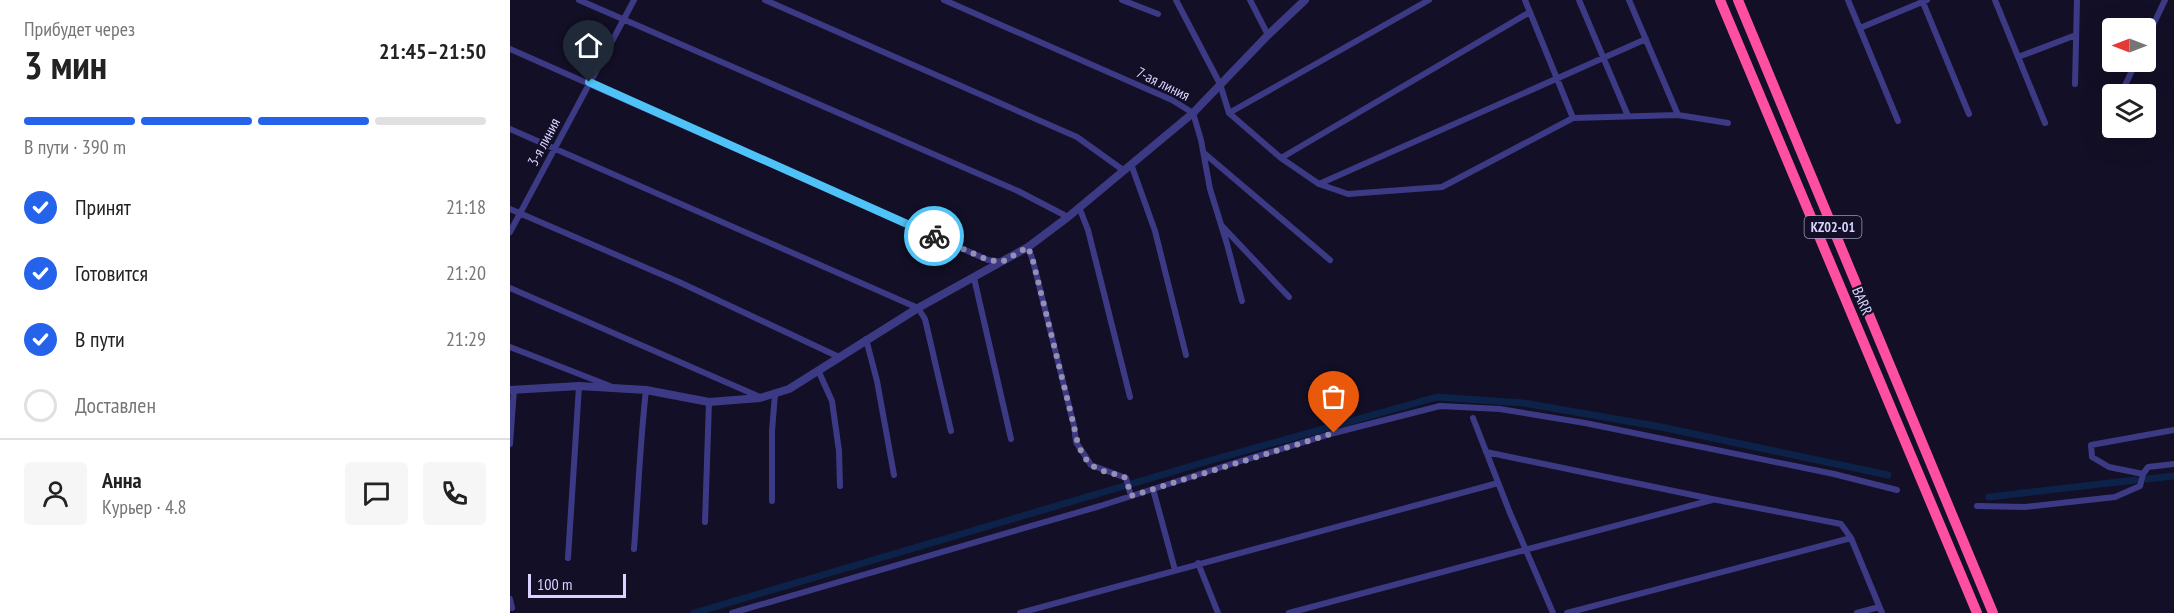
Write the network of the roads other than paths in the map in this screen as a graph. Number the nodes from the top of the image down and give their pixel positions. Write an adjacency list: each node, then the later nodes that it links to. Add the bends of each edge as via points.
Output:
1 (579, 0): 23 (street)
2 (634, 0): 23 (street, 3-я линия)
3 (765, 0): 49 (street, via 1077,137)
4 (944, 0): 35 (street, 7-ая линия, via 1172,100)
5 (1122, 0): 21 (street)
6 (1176, 0): 33 (street)
7 (1250, 0): 25 (street)
8 (1305, 0): 25 (street)
9 (1429, 0): 36 (street)
10 (1525, 0): 20 (street)
11 (1579, 0): 30 (street)
12 (1629, 0): 27 (street)
13 (1720, 0): 112 (highway, BARR / KZ02-01)
14 (1738, 0): 113 (highway, BARR / KZ02-01)
15 (1848, 0): 24 (street)
16 (1995, 0): 29 (street)
17 (2164, 0): 22 (street)
18 (1924, 1): 24 (street); 37 (street)
19 (2076, 2): 26 (street)
20 (1530, 12): 31 (street); 47 (street)
21 (1158, 14)
22 (2156, 18)
23 (624, 19): 32 (street, 3-я линия); 54 (street, via 1018,191)
24 (1860, 28): 41 (street)
25 (1268, 35): 33 (street)
26 (2076, 35): 29 (street); 34 (street)
27 (1646, 39): 30 (street); 38 (street)
28 (510, 49): 32 (street)
29 (2018, 57): 43 (street)
30 (1604, 58): 31 (street); 39 (street)
31 (1558, 80): 40 (street); 50 (street)
32 (589, 82): 45 (street, 3-я линия); 59 (street, via 988,260)
33 (1220, 84): 35 (street); 36 (street)
34 (2075, 84)
35 (1193, 113): 46 (street, 7-ая линия); 48 (street)
36 (1229, 113): 47 (street)
37 (1969, 114)
38 (1678, 115): 39 (street); 42 (street)
39 (1628, 116): 40 (street)
40 (1573, 118): 50 (street, via 1442,187 1348,194)
41 (1898, 121)
42 (1728, 123)
43 (2045, 123)
44 (510, 129): 45 (street)
45 (555, 147): 53 (street, 3-я линия); 64 (street)
46 (1204, 153): 55 (street, 7-ая линия); 58 (street)
47 (1281, 158): 50 (street)
48 (1131, 164): 49 (street); 67 (street, via 1155,231)
49 (1123, 170): 51 (street)
50 (1319, 184)
51 (1079, 207): 54 (street); 75 (street)
52 (510, 209): 53 (street)
53 (519, 213): 56 (street, 3-я линия); 68 (street)
54 (1068, 217): 57 (street)
55 (1221, 224): 62 (street); 63 (street, 7-ая линия)
56 (510, 232)
57 (1028, 247): 59 (street); 91 (street, via 1076,442 1091,465 1126,478)
58 (1330, 260)
59 (1002, 262): 60 (street)
60 (974, 279): 64 (street); 81 (street)
61 (510, 288): 76 (street)
62 (1289, 297)
63 (1242, 300)
64 (918, 308): 65 (street); 80 (street, via 925,319)
65 (866, 339): 68 (street); 86 (street)
66 (510, 347): 71 (street)
67 (1186, 355)
68 (839, 357): 69 (street)
69 (818, 370): 74 (street); 88 (street, via 832,401)
70 (579, 386): 71 (street); 72 (street); 99 (street)
71 (616, 388): 73 (street)
72 (512, 390): 82 (street)
73 (645, 390): 77 (street); 97 (street)
74 (775, 394): 76 (street); 93 (street)
75 (1130, 397)
76 (760, 398): 77 (street)
77 (709, 402): 95 (street)
78 (1473, 418): 83 (street)
79 (2174, 430): 85 (street, via 2091,445 2092,458 2109,467)
80 (951, 431)
81 (1011, 440)
82 (510, 444)
83 (1486, 452): 87 (street); 92 (street)
84 (2174, 464): 85 (street, via 2148,467)
85 (2143, 474): 94 (street, via 2140,486 2115,497 2025,507)
86 (894, 475)
87 (1498, 483): 98 (street); 100 (street)
88 (840, 486)
89 (1153, 489): 90 (street, via 1334,433 1440,406 1500,410 1585,423); 91 (street); 101 (street)
90 (1897, 490)
91 (1131, 493): 105 (street, via 893,568)
92 (1712, 499): 96 (street, via 1833,521 1841,524); 98 (street)
93 (772, 501)
94 (1977, 506)
95 (705, 522)
96 (1851, 538): 104 (street); 110 (street)
97 (634, 549)
98 (1526, 549): 108 (street); 109 (street)
99 (567, 558)
100 (1198, 563): 101 (street); 107 (street)
101 (1176, 570): 106 (street)
102 (510, 599): 103 (street)
103 (512, 608)
104 (1880, 610): 111 (street)
105 (732, 613)
106 (1020, 613)
107 (1218, 613)
108 (1289, 613)
109 (1553, 613)
110 (1567, 613)
111 (1857, 613)
112 (1977, 613)
113 (1993, 613)

